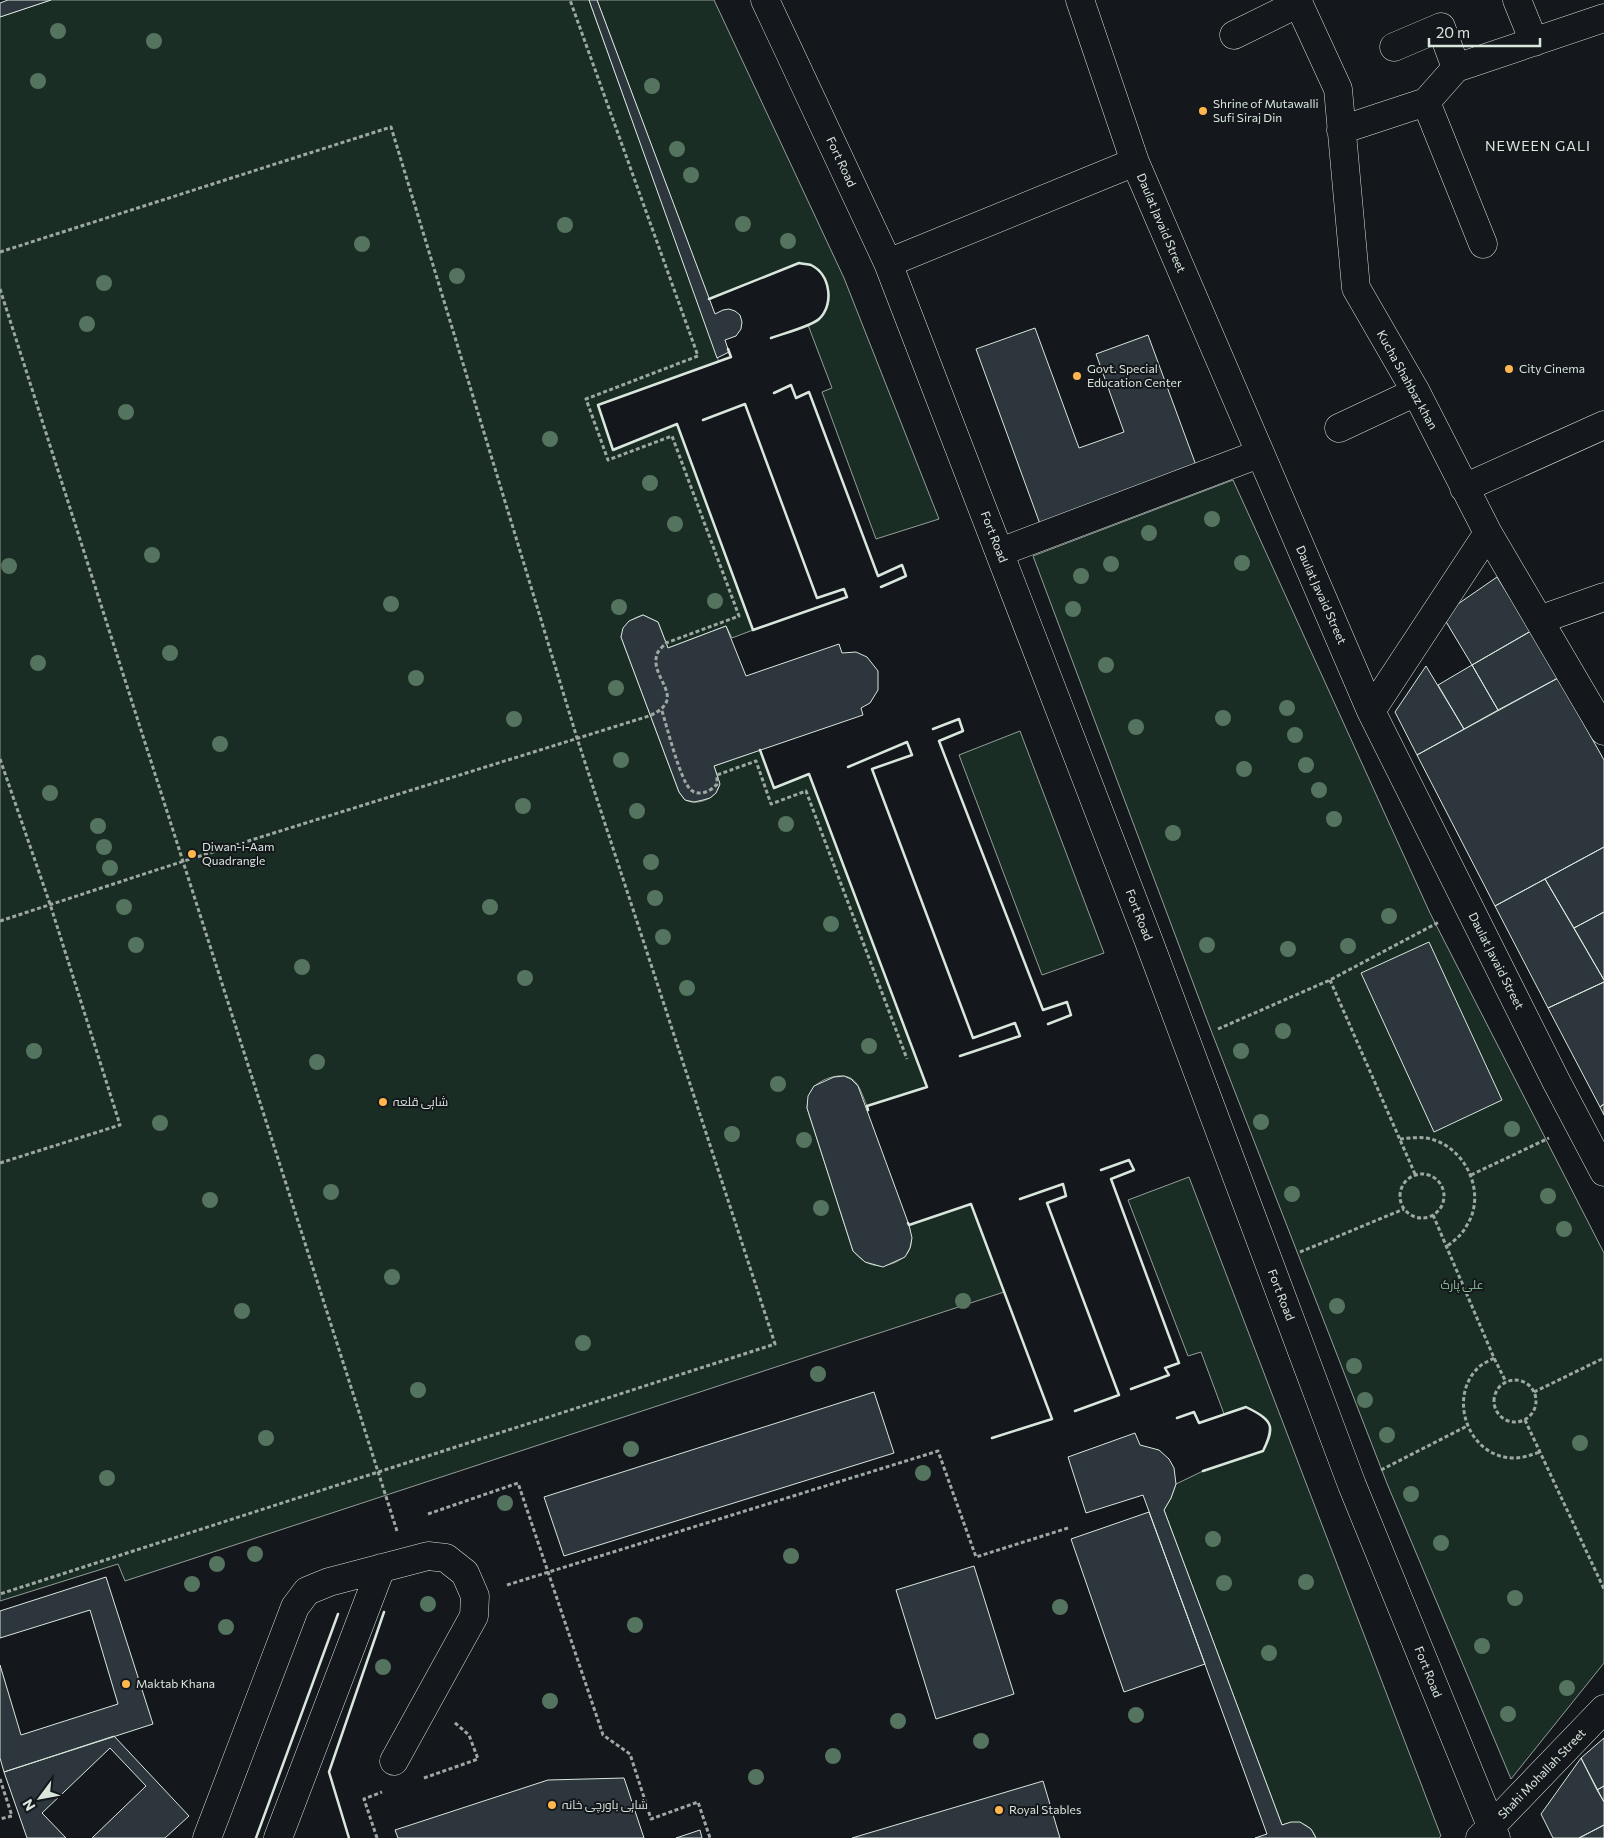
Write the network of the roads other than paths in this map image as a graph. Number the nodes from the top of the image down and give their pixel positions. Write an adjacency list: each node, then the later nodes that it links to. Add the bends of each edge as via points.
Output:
1 (765, 0): 14 (street, Fort Road)
2 (1080, 0): 12 (street, Daulat Javaid Street)
3 (1518, 0): 7 (street)
4 (1298, 2): 6 (street); 11 (street, Kucha Shahbaz khan, via 1338,89)
5 (1604, 18): 7 (street)
6 (1234, 35)
7 (1534, 42): 9 (street)
8 (1394, 47): 9 (street, via 1441,27)
9 (1456, 68): 10 (street)
10 (1426, 102): 11 (street); 13 (street)
11 (1341, 130): 15 (street, Kucha Shahbaz khan, via 1356,288)
12 (1135, 162): 14 (street); 18 (street, Daulat Javaid Street)
13 (1483, 244)
14 (888, 263): 21 (street, Fort Road)
15 (1416, 392): 17 (street); 19 (street, Kucha Shahbaz khan)
16 (1604, 425): 19 (street)
17 (1339, 428)
18 (1259, 454): 21 (street); 25 (street, Daulat Javaid Street)
19 (1464, 488): 20 (street, Kucha Shahbaz khan)
20 (1488, 533): 23 (street, Kucha Shahbaz khan); 25 (street)
21 (1000, 552): 31 (street, Fort Road, via 1352,1485)
22 (1604, 597): 23 (street)
23 (1539, 620): 24 (street, Kucha Shahbaz khan)
24 (1593, 690): 26 (street, Kucha Shahbaz khan)
25 (1371, 711): 27 (street, Daulat Javaid Street)
26 (1604, 731)
27 (1604, 1172)
28 (394, 1564): 30 (street, via 428,1556 446,1558 465,1573 475,1596 474,1616); 32 (street, via 307,1591 295,1607); 33 (street)
29 (1604, 1709): 31 (street, Shahi Mohallah Street)
30 (394, 1761)
31 (1489, 1834)
32 (207, 1838)
33 (278, 1838)

